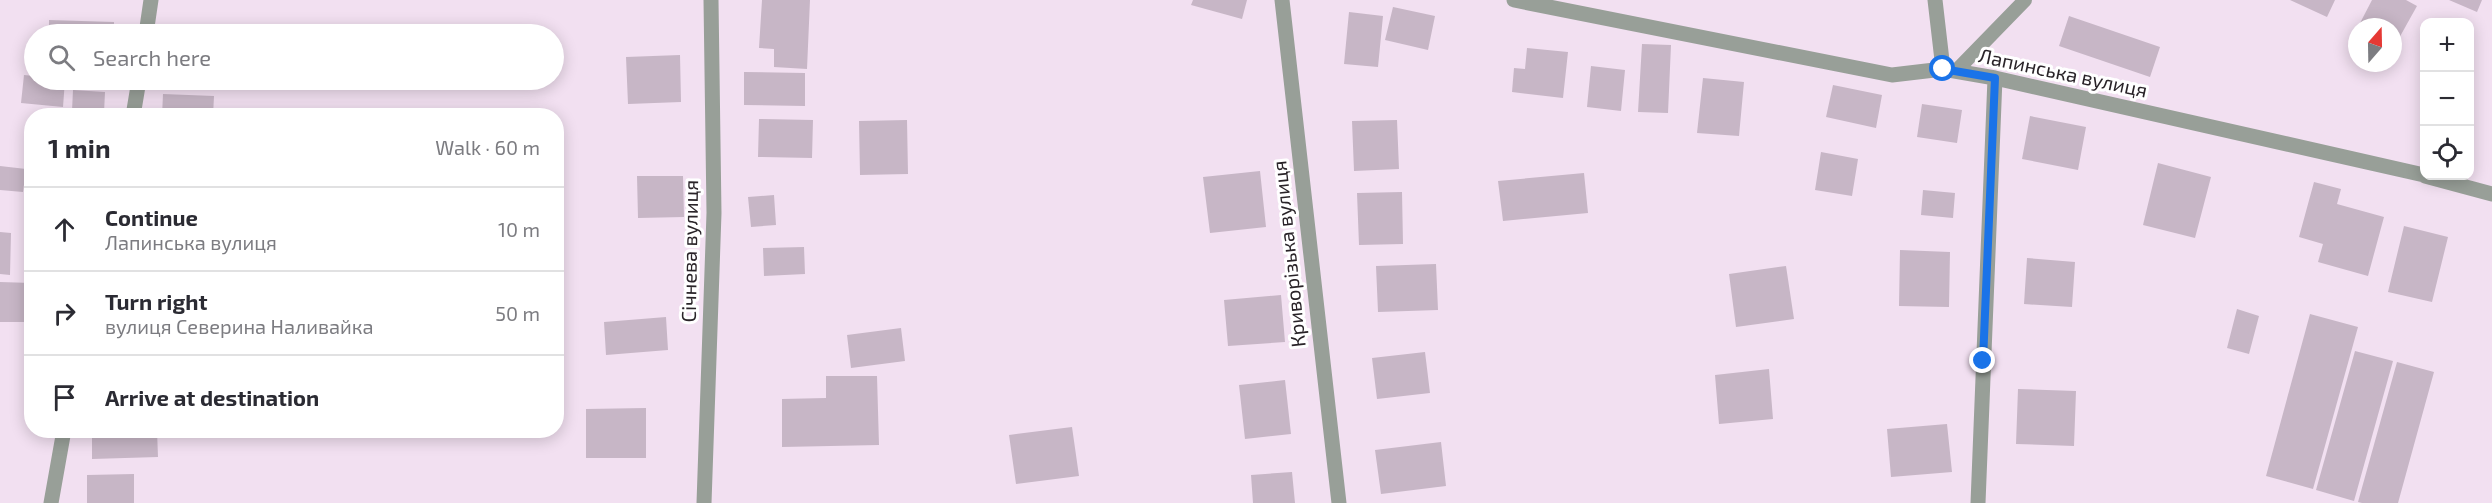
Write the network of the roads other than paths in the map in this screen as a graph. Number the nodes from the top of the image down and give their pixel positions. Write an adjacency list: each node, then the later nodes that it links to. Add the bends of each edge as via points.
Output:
1 (151, 0): 7 (street)
2 (711, 0): 17 (street, Січнева вулиця, via 714,213)
3 (1282, 0): 18 (street, Криворізька вулиця)
4 (1514, 0): 8 (street, Лапинська вулиця, via 1892,75)
5 (1935, 0): 8 (street)
6 (2025, 0): 8 (lane)
7 (147, 24)
8 (1949, 70): 9 (street, Лапинська вулиця)
9 (1995, 78): 12 (street, Лапинська вулиця); 19 (street)
10 (137, 90): 11 (street)
11 (134, 108)
12 (2420, 175)
13 (2440, 180): 14 (street, Лапинська вулиця)
14 (2492, 194)
15 (62, 438): 16 (street)
16 (51, 503)
17 (704, 503)
18 (1338, 503)
19 (1977, 503)

